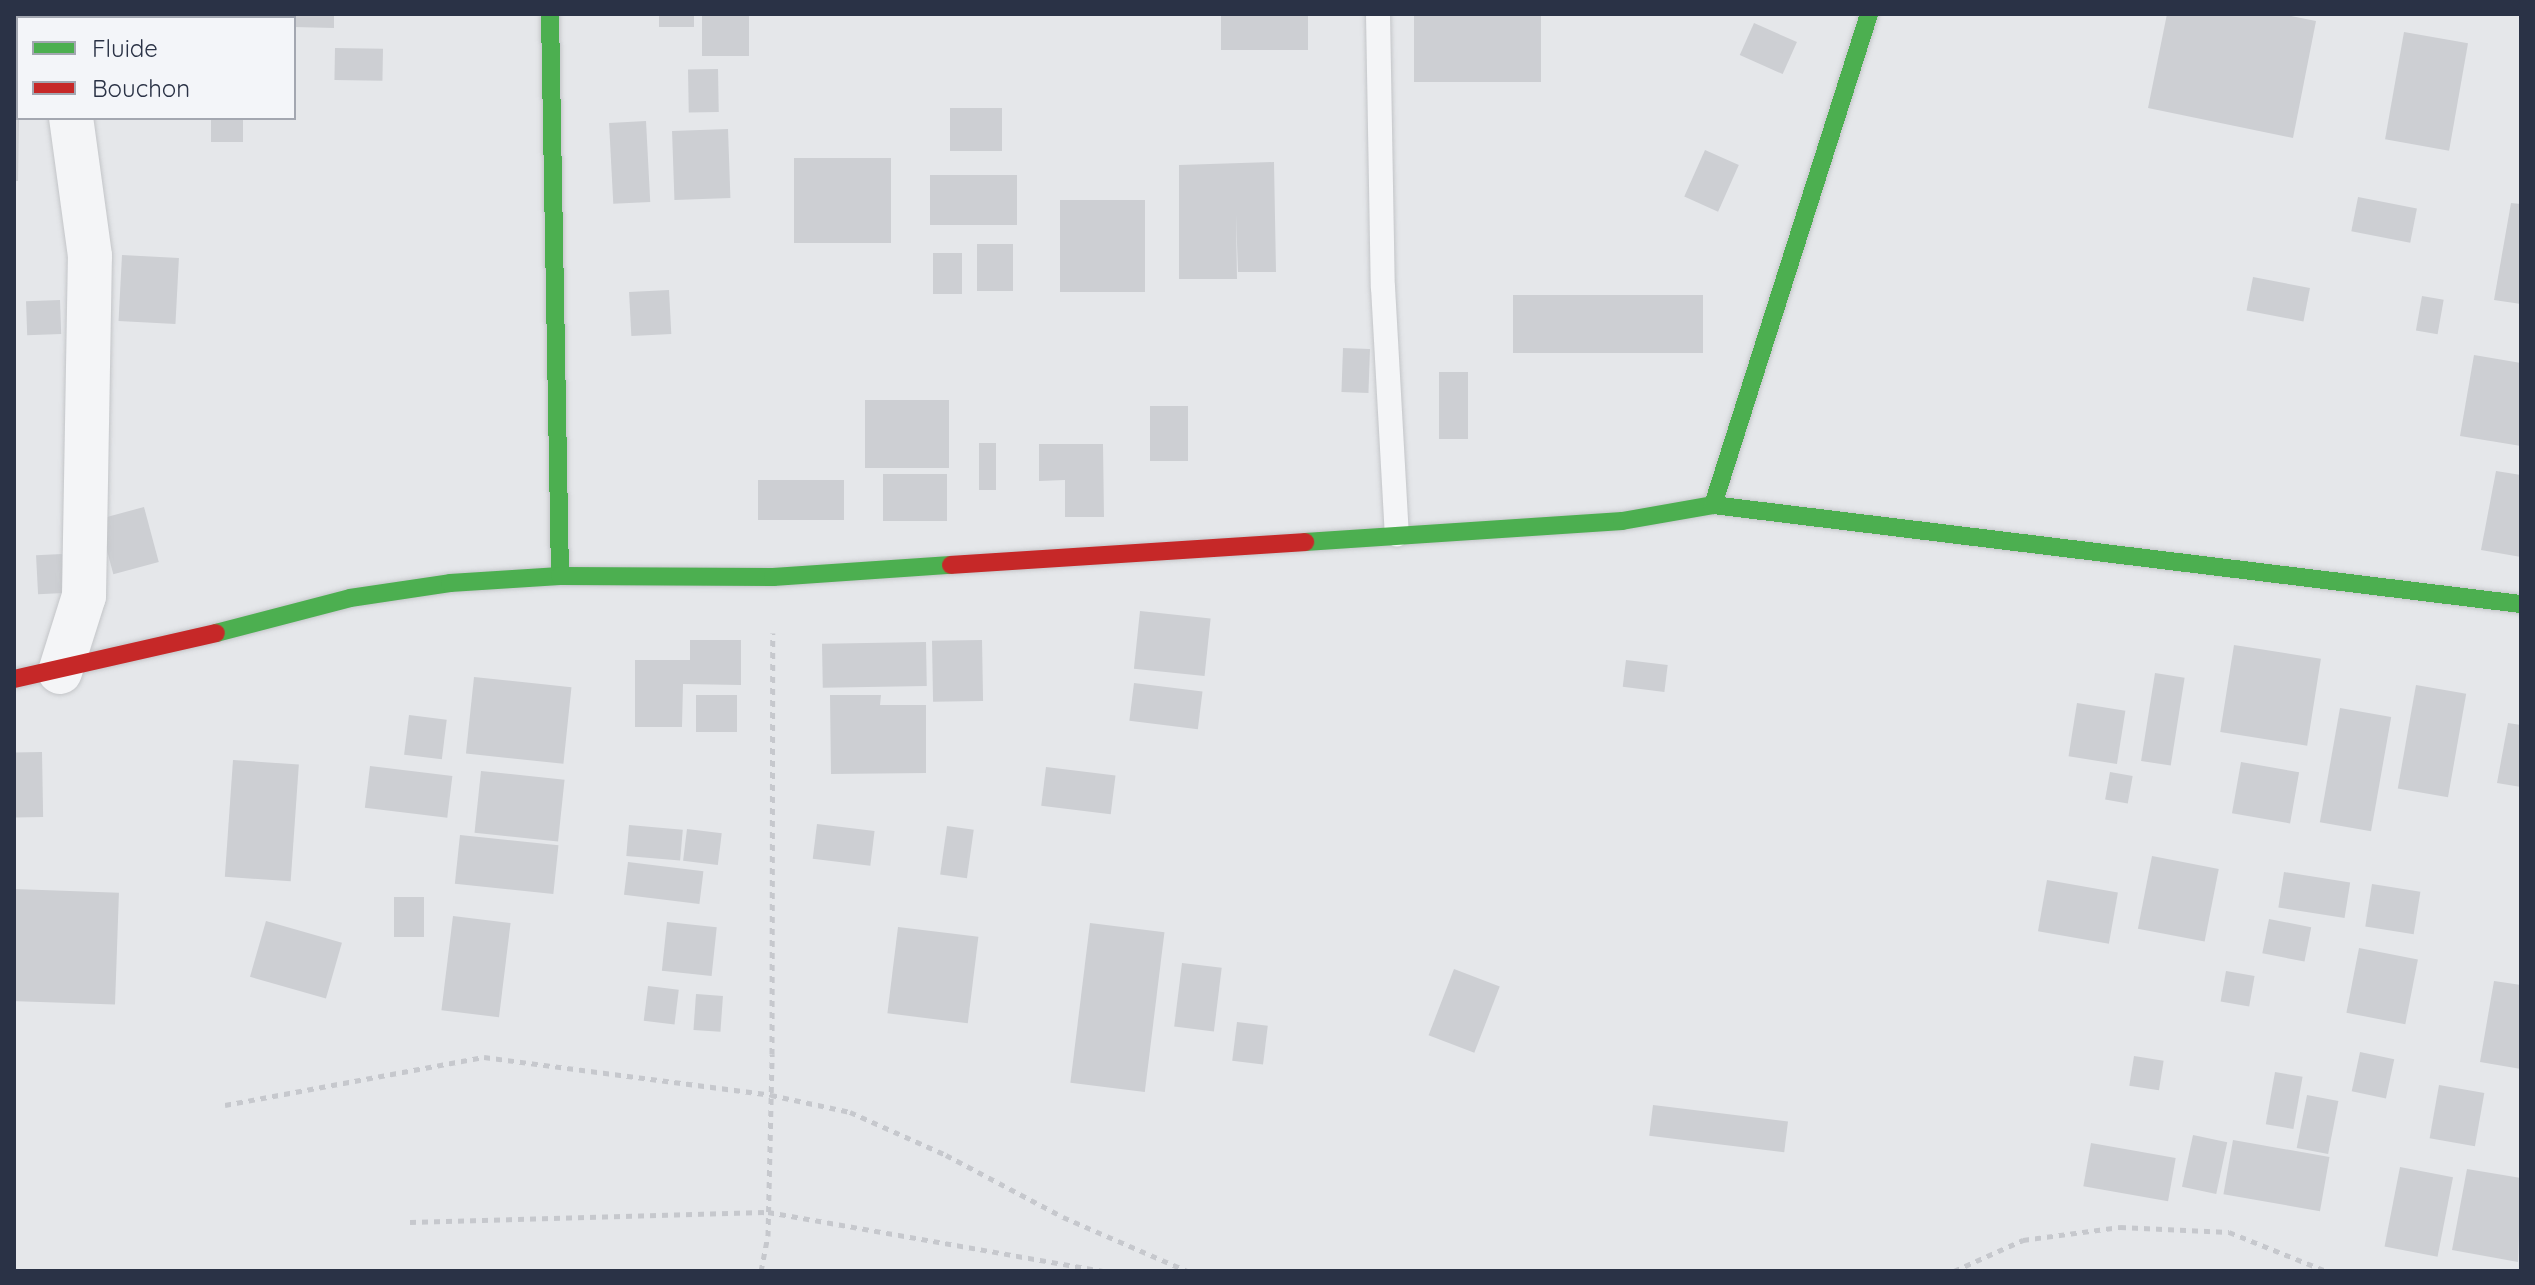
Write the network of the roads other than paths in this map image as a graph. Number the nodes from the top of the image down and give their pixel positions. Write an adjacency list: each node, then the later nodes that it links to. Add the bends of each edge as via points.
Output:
1 (550, 14): 7 (street)
2 (1378, 14): 6 (lane, via 1383,287)
3 (1869, 14): 5 (street)
4 (71, 120): 9 (street, via 90,256 84,596)
5 (1713, 505): 6 (street, via 1622,521); 8 (street)
6 (1397, 535): 7 (street, via 773,577)
7 (560, 576): 9 (street, via 350,598)
8 (2521, 604)
9 (60, 672): 10 (street)
10 (14, 679)

